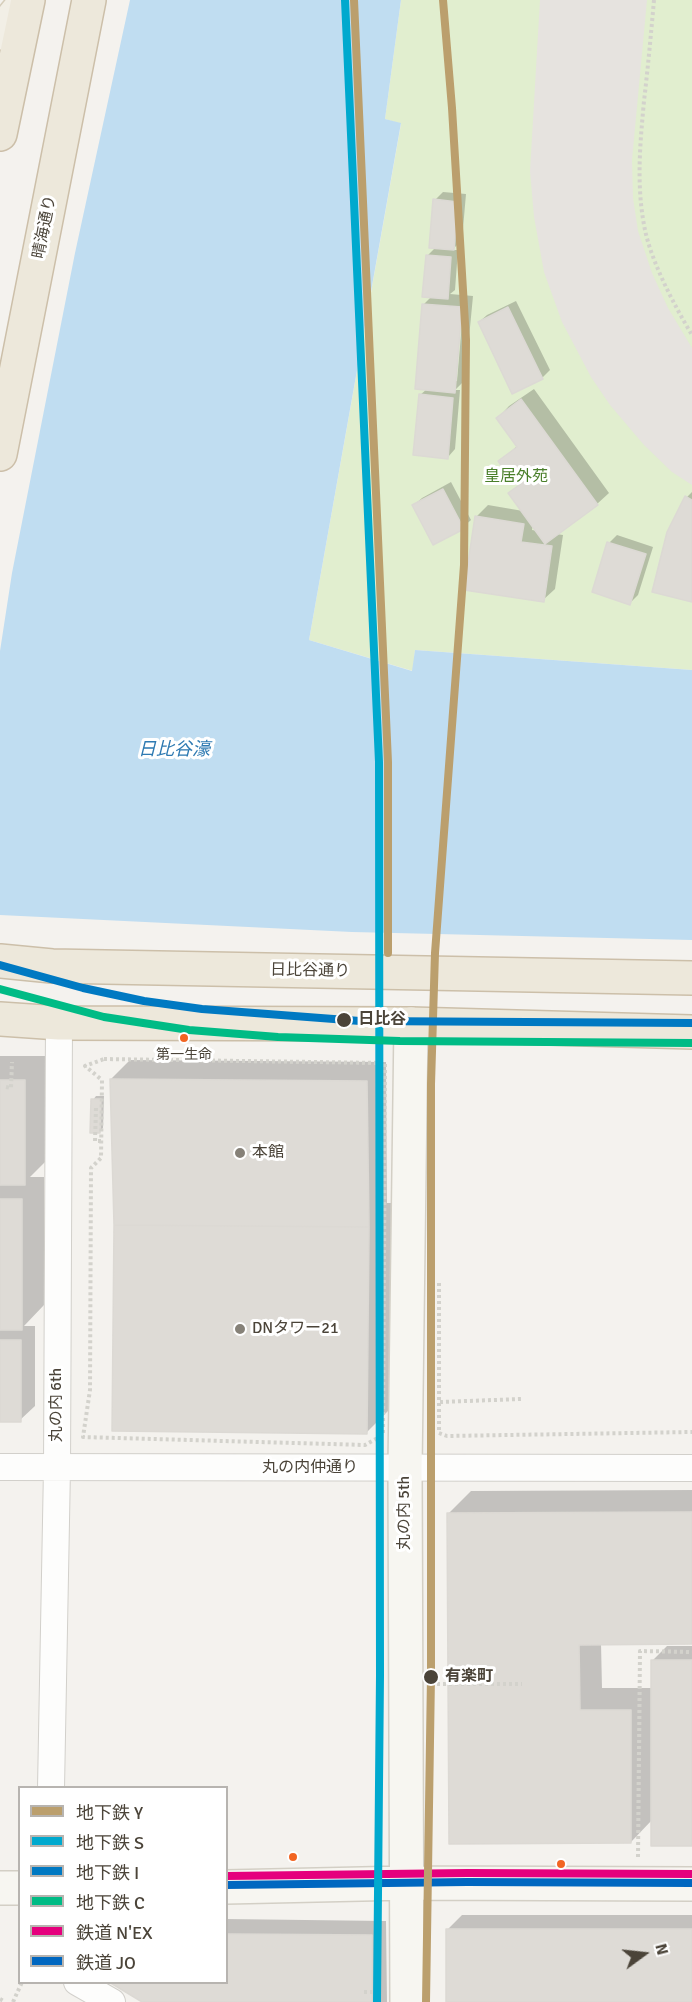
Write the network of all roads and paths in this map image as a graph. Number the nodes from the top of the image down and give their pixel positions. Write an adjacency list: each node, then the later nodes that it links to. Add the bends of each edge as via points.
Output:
1 (27, 0): 4 (main road); 5 (highway)
2 (89, 0): 7 (highway, 晴海通り)
3 (654, 0): 6 (path, via 639,159 640,200 645,232 660,272)
4 (0, 33)
5 (0, 134)
6 (692, 334)
7 (0, 454)
8 (0, 961): 9 (highway, 日比谷通り, via 64,966)
9 (692, 978)
10 (0, 1019): 11 (highway)
11 (59, 1023): 12 (highway); 27 (street, 丸の内 6th)
12 (411, 1024): 13 (highway); 28 (street, 丸の内 5th)
13 (692, 1032)
14 (332, 1058): 16 (path)
15 (12, 1062): 17 (path, via 11,1088)
16 (340, 1062): 19 (path, via 104,1059 85,1066 102,1080); 25 (path, via 385,1063 383,1435)
17 (6, 1088)
18 (96, 1108): 19 (path, via 95,1141)
19 (101, 1141): 24 (path, via 101,1158 91,1168 90,1390)
20 (520, 1398): 21 (path)
21 (440, 1402)
22 (692, 1432): 23 (path, via 447,1436)
23 (439, 1433)
24 (83, 1437)
25 (365, 1445)
26 (0, 1467): 27 (street, 丸の内仲通り)
27 (57, 1468): 28 (street, 丸の内仲通り); 33 (street, 丸の内 6th)
28 (405, 1468): 29 (street, 丸の内仲通り); 35 (street, 丸の内 5th)
29 (692, 1468)
30 (692, 1652): 34 (path, via 640,1651)
31 (437, 1684): 32 (path)
32 (522, 1684)
33 (51, 1786)
34 (638, 1860)
35 (407, 1883): 36 (street); 37 (street); 43 (street, 丸の内 5th)
36 (692, 1884)
37 (228, 1887)
38 (0, 1888): 39 (street)
39 (18, 1888)
40 (22, 1984): 46 (path)
41 (79, 1984): 47 (street)
42 (364, 1992): 43 (path)
43 (393, 1997)
44 (0, 1999): 45 (path)
45 (5, 2002)
46 (13, 2002)
47 (112, 2002)

